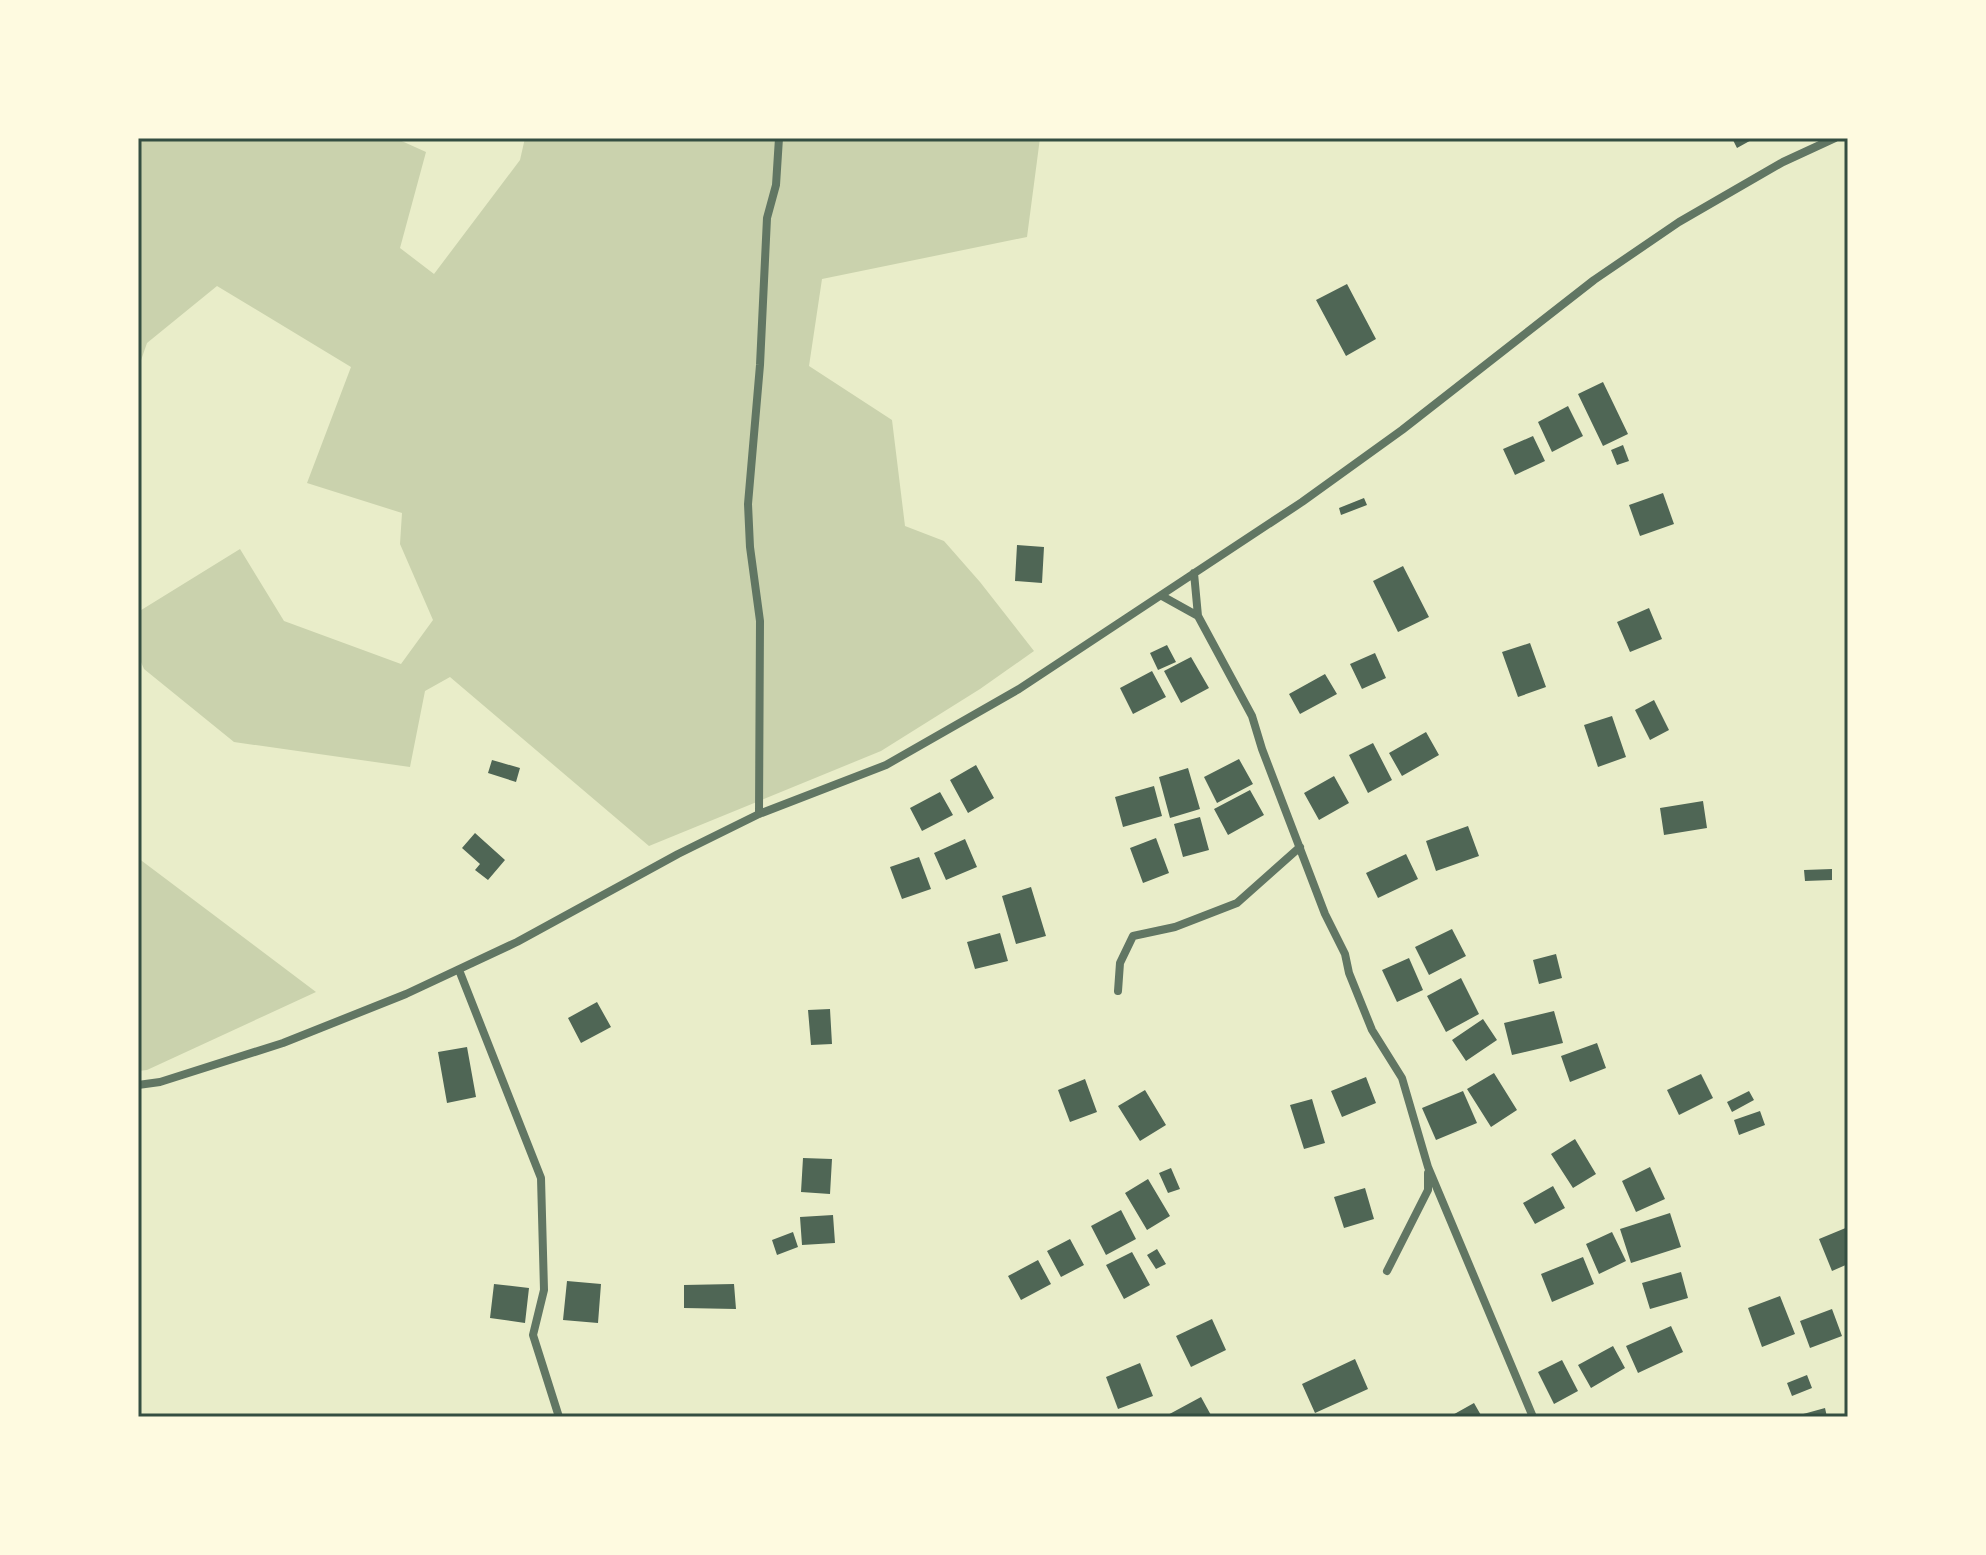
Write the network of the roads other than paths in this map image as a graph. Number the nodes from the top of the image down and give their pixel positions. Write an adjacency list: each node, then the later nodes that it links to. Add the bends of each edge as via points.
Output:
1 (779, 138): 6 (street, via 776,185 767,218 748,504 760,621)
2 (1835, 138): 3 (street, via 1679,222 1594,280 1402,430)
3 (1194, 573): 4 (street); 5 (street)
4 (1162, 596): 5 (street); 6 (street, via 1019,689 886,765)
5 (1198, 616): 7 (street, via 1252,716)
6 (759, 814): 8 (street)
7 (1300, 847): 9 (street, via 1237,903 1175,927 1133,936 1120,963); 11 (street, via 1372,1030 1402,1078)
8 (459, 970): 10 (street, via 283,1043); 13 (street, via 541,1178 544,1290 533,1335)
9 (1118, 991)
10 (138, 1085)
11 (1428, 1167): 12 (street, via 1428,1190); 14 (street)
12 (1387, 1271)
13 (559, 1417)
14 (1533, 1417)

